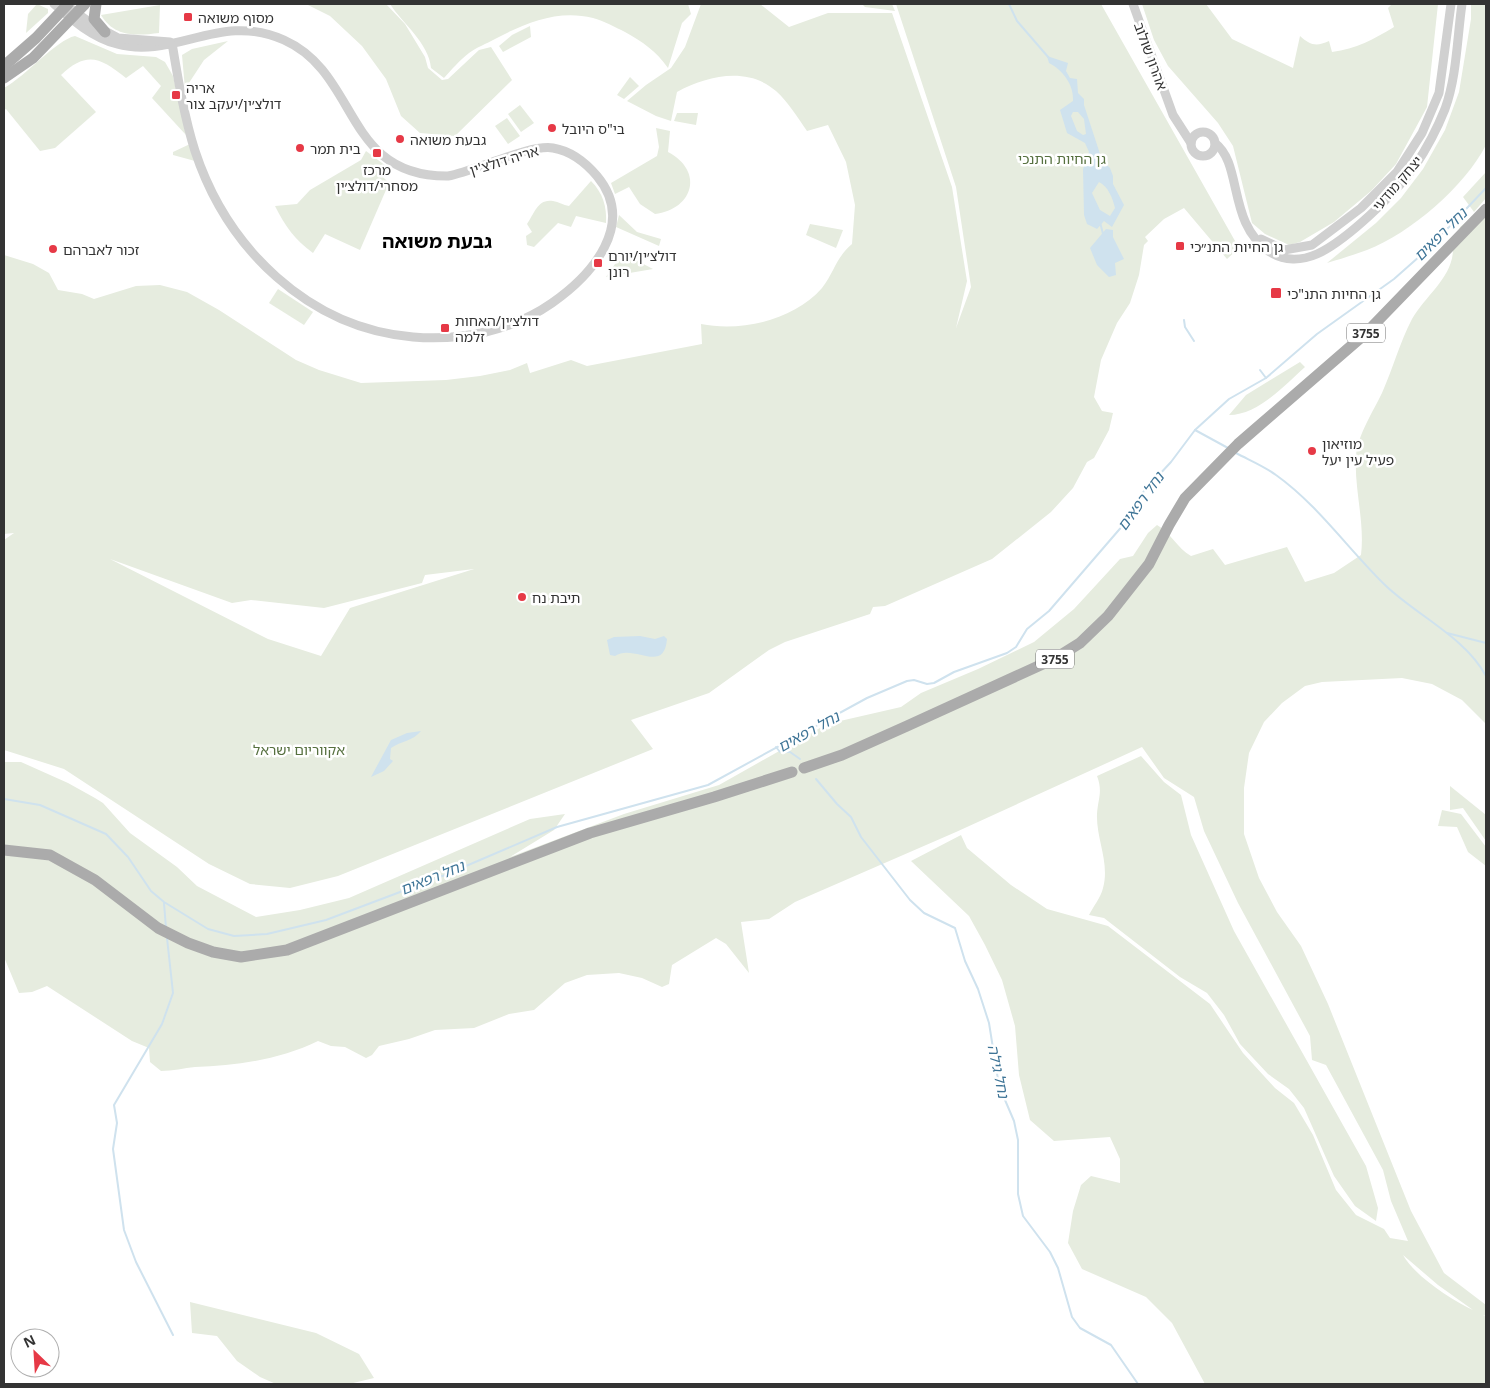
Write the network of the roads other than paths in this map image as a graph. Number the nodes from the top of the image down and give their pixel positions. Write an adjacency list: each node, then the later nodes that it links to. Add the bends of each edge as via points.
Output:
1 (86, 4): 7 (main road)
2 (96, 4): 8 (main road, via 94,19)
3 (1133, 4): 14 (street, אהרון שולוב)
4 (1451, 4): 21 (street, יצחק מודעי, via 1439,93 1414,147 1388,183 1321,240 1302,248 1276,247 1260,238)
5 (1462, 4): 21 (street, יצחק מודעי, via 1444,110 1414,167 1382,204 1327,248 1300,259 1286,259 1270,252 1256,240)
6 (63, 5): 7 (street, אריה דולצ'ין); 12 (main road, via 36,38)
7 (74, 15): 8 (street, אריה דולצ'ין); 10 (street, אריה דולצ'ין, via 93,33 116,44); 13 (main road, via 34,58)
8 (105, 32): 9 (street, אריה דולצ'ין, via 118,38)
9 (172, 43): 10 (street, אריה דולצ'ין); 11 (street, אריה דולצ'ין); 11 (street, אריה דולצ'ין, via 235,30 260,32 293,44 309,55 324,72 372,148 390,162 425,175 459,174 542,148 565,152 590,169 607,192 613,214 606,244 591,268 561,296 527,318 498,328 431,338 385,333 338,318 306,301 274,276 229,223 195,151)
10 (156, 48): 11 (street)
11 (176, 63)
12 (4, 66)
13 (4, 78)
14 (1170, 108): 15 (street, אהרון שולוב, via 1181,126); 16 (street, אהרון שולוב)
15 (1197, 134): 16 (street); 17 (street, via 1208,133)
16 (1191, 143): 18 (street, via 1197,155 1205,157)
17 (1216, 143): 18 (street); 19 (street, יצחק מודעי, via 1224,151)
18 (1213, 152): 19 (street, via 1222,154)
19 (1229, 165): 21 (street, יצחק מודעי)
20 (1486, 209): 22 (main road, 3755, via 1365,334 1232,450 1185,498 1149,564 1108,616 1080,643 1056,658 842,755)
21 (1246, 222)
22 (804, 768)
23 (792, 772): 24 (main road, via 590,833 286,950 241,957 213,952 158,928 95,880 50,855)
24 (4, 850)

